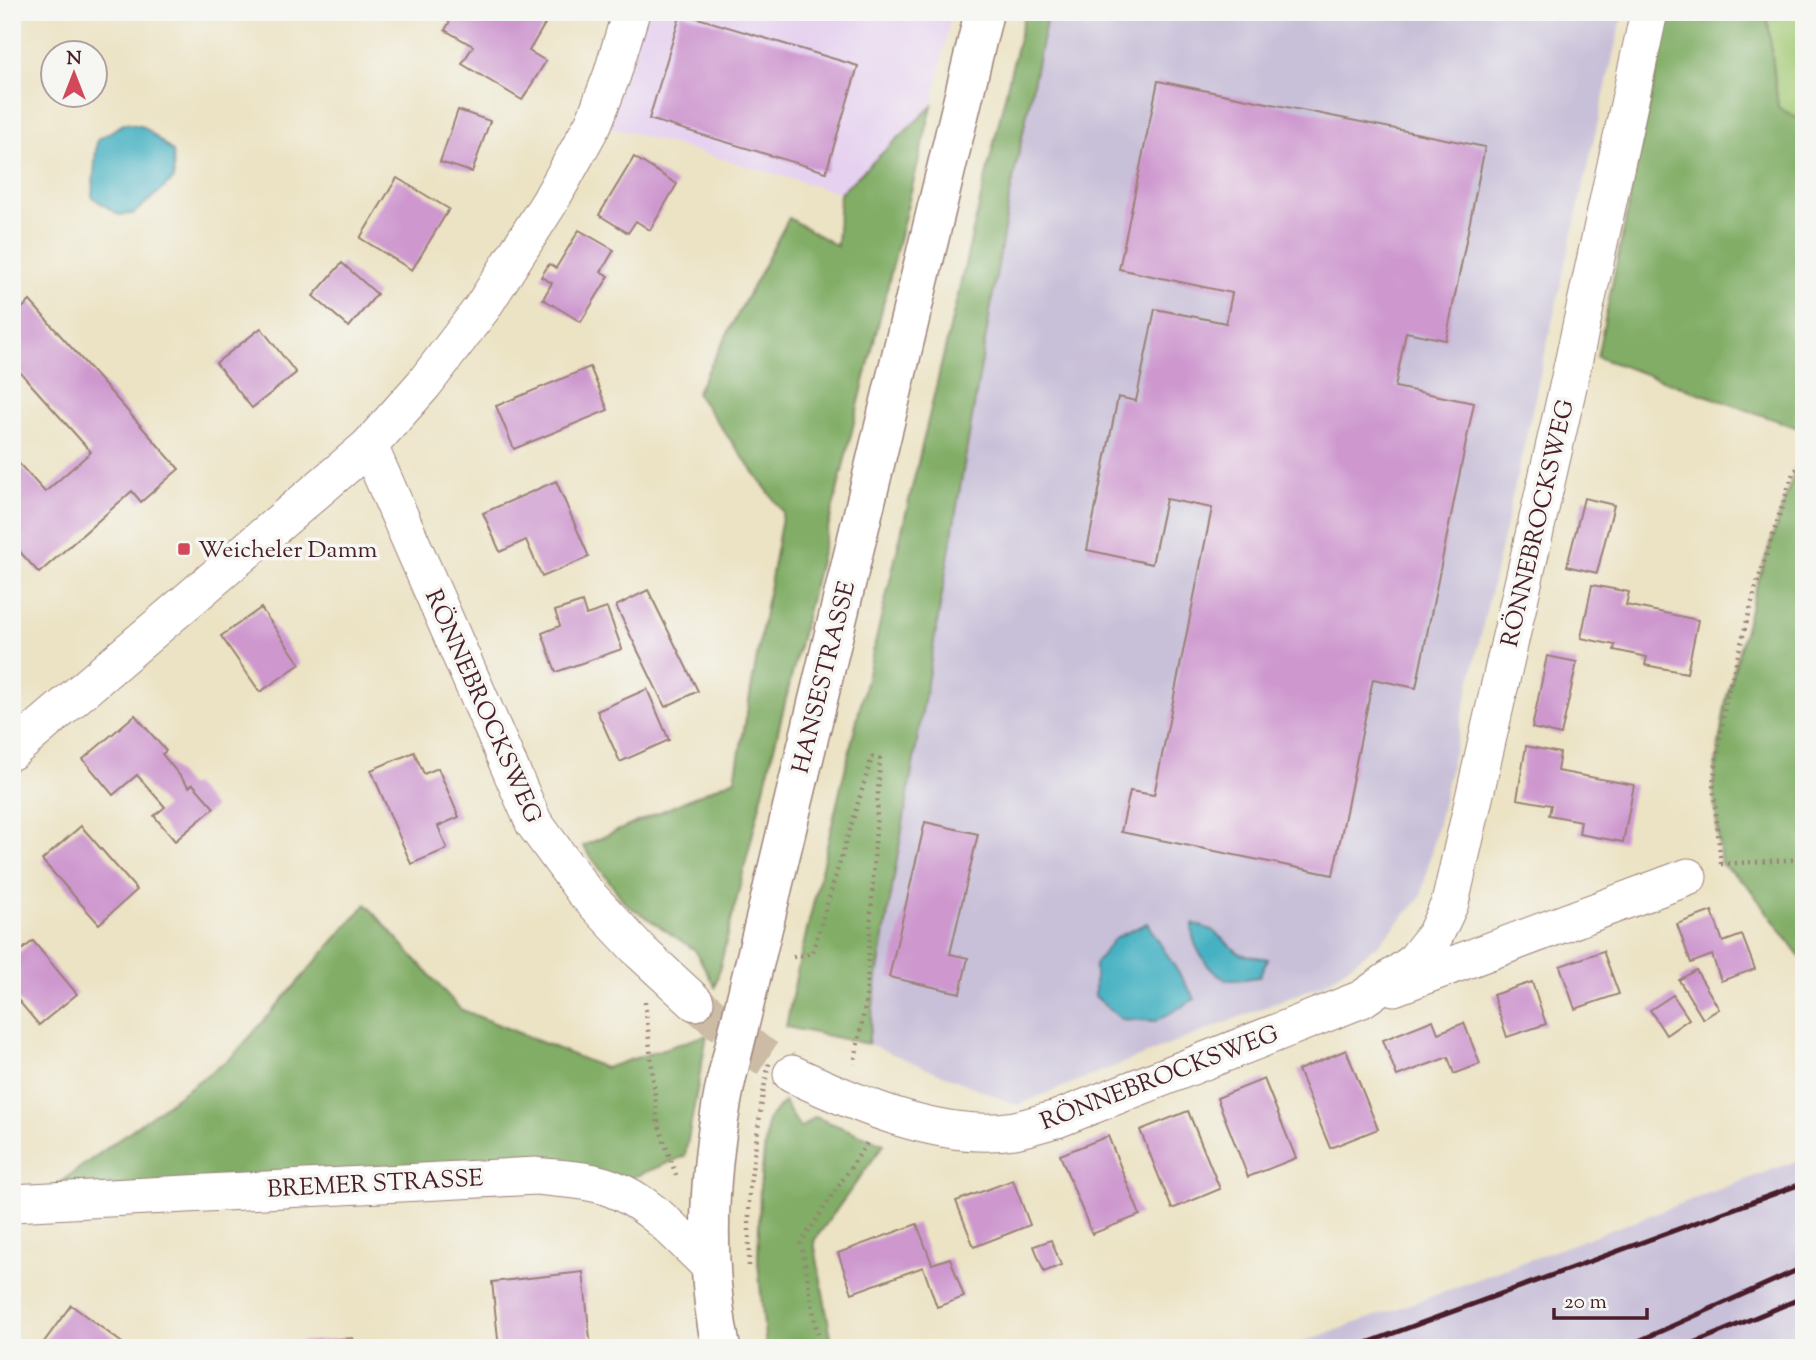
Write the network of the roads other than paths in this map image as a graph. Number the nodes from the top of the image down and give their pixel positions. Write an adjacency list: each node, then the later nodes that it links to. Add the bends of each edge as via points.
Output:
1 (631, 12): 4 (street, via 594,122 549,203 482,309)
2 (984, 12): 11 (main road, HANSESTRASSE, bridge, via 726,1081 713,1162)
3 (1649, 12): 7 (street, RÖNNEBROCKSWEG, via 1450,903 1435,934 1413,963)
4 (369, 446): 5 (street); 8 (street, RÖNNEBROCKSWEG, via 534,823 583,890 640,952)
5 (12, 751)
6 (1688, 877): 7 (street, RÖNNEBROCKSWEG)
7 (1362, 999): 9 (street, RÖNNEBROCKSWEG, via 1057,1118 1014,1130 974,1131 927,1124)
8 (695, 1002)
9 (778, 1084)
10 (12, 1203): 11 (street, BREMER STRASSE, via 536,1176 609,1187 636,1199)
11 (709, 1265): 12 (main road, HANSESTRASSE)
12 (721, 1348)

